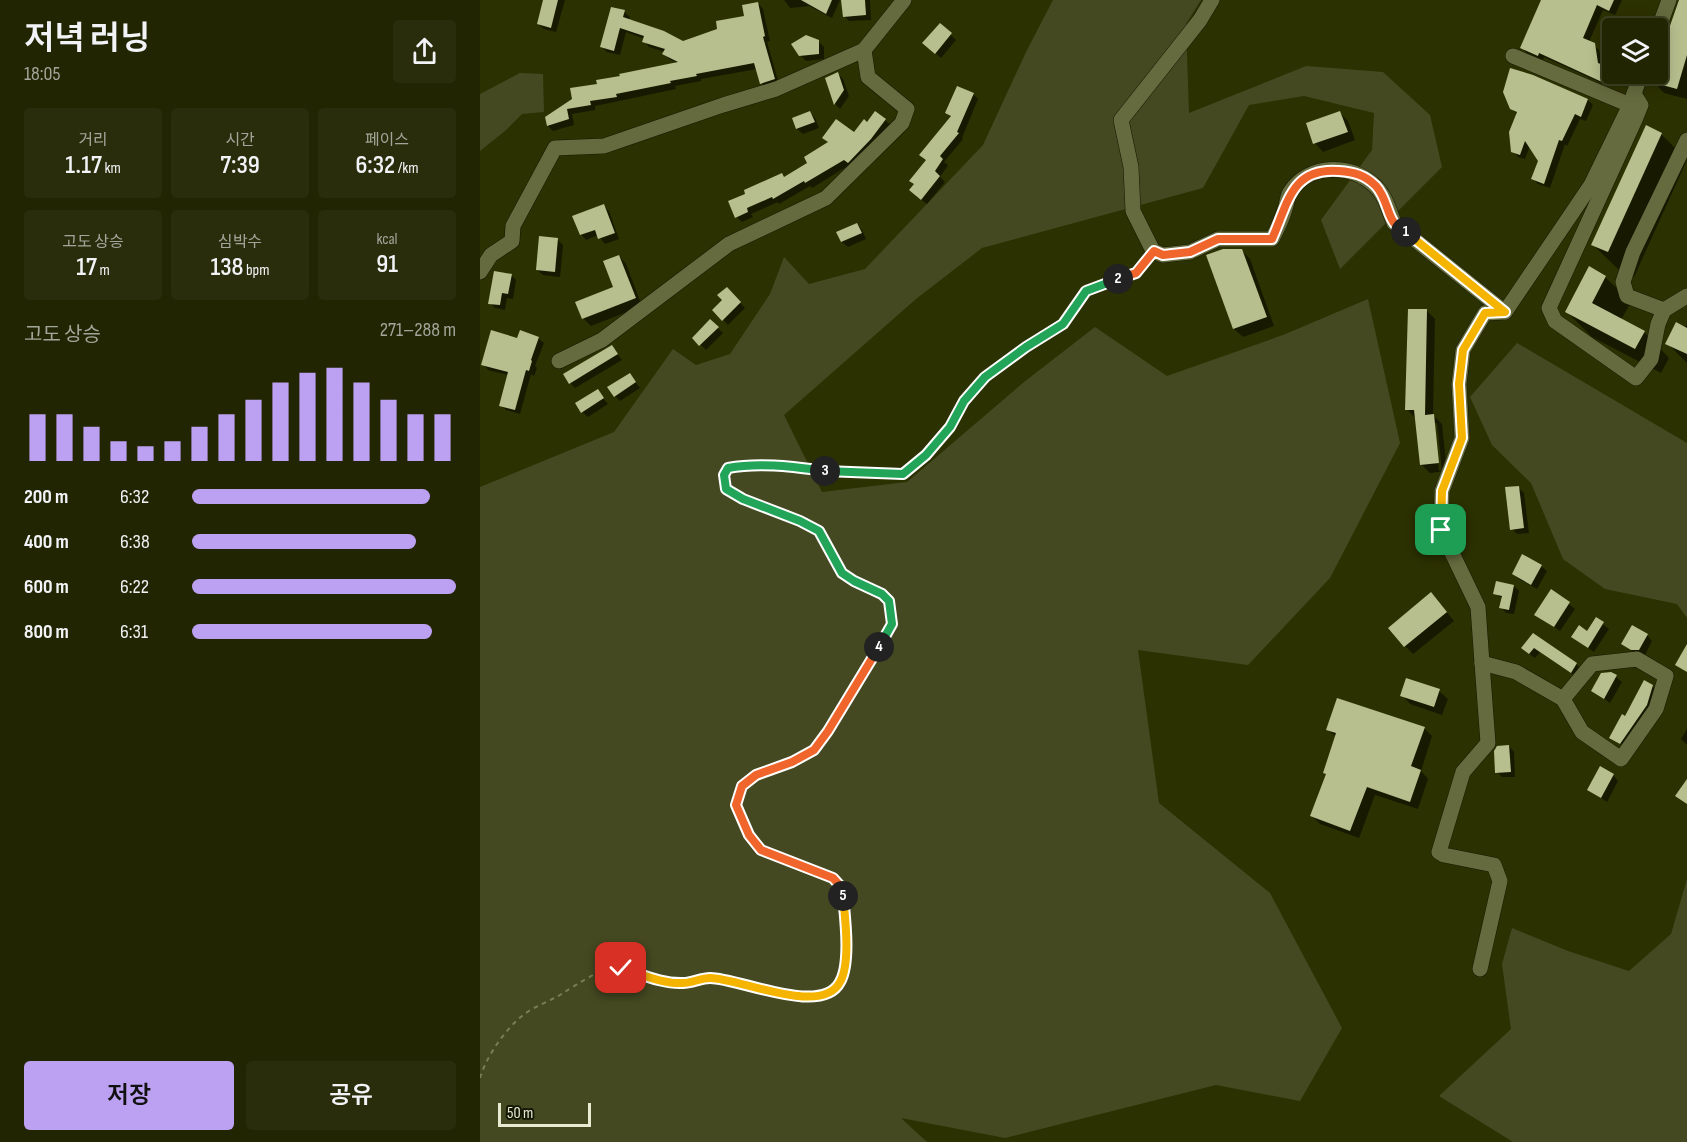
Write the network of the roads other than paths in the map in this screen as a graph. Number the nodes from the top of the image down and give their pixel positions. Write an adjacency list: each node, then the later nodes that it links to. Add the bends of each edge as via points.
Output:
1 (904, 0): 5 (street)
2 (1212, 0): 13 (street, via 1121,120 1131,167 1133,211 1154,251 1163,255 1190,252 1218,239 1272,239 1290,193 1305,176 1324,170 1357,172 1376,186 1394,223)
3 (1669, 0): 4 (street)
4 (1662, 18)
5 (864, 50): 10 (street, via 776,89 604,146 555,148 513,226 512,242 491,255); 14 (street, via 868,77 907,109 902,123 826,198 729,244 602,340)
6 (1513, 56): 8 (street)
7 (1637, 84): 8 (street)
8 (1632, 99): 12 (street, via 1641,105 1549,308 1555,321 1636,378 1651,359); 13 (street, via 1591,185)
9 (1687, 140): 12 (street, via 1633,252 1623,282 1628,296)
10 (480, 272)
11 (1687, 296): 12 (street)
12 (1664, 310)
13 (1505, 312): 15 (street, via 1485,313 1463,350 1459,384 1462,438 1442,491 1441,530 1478,608)
14 (559, 361)
15 (1482, 663): 16 (street, via 1516,672); 17 (street, via 1488,743 1463,772 1438,852 1494,865 1500,881)
16 (1563, 699): 16 (street, via 1592,664 1637,659 1666,676 1656,709 1621,759 1582,732)
17 (1480, 969)

